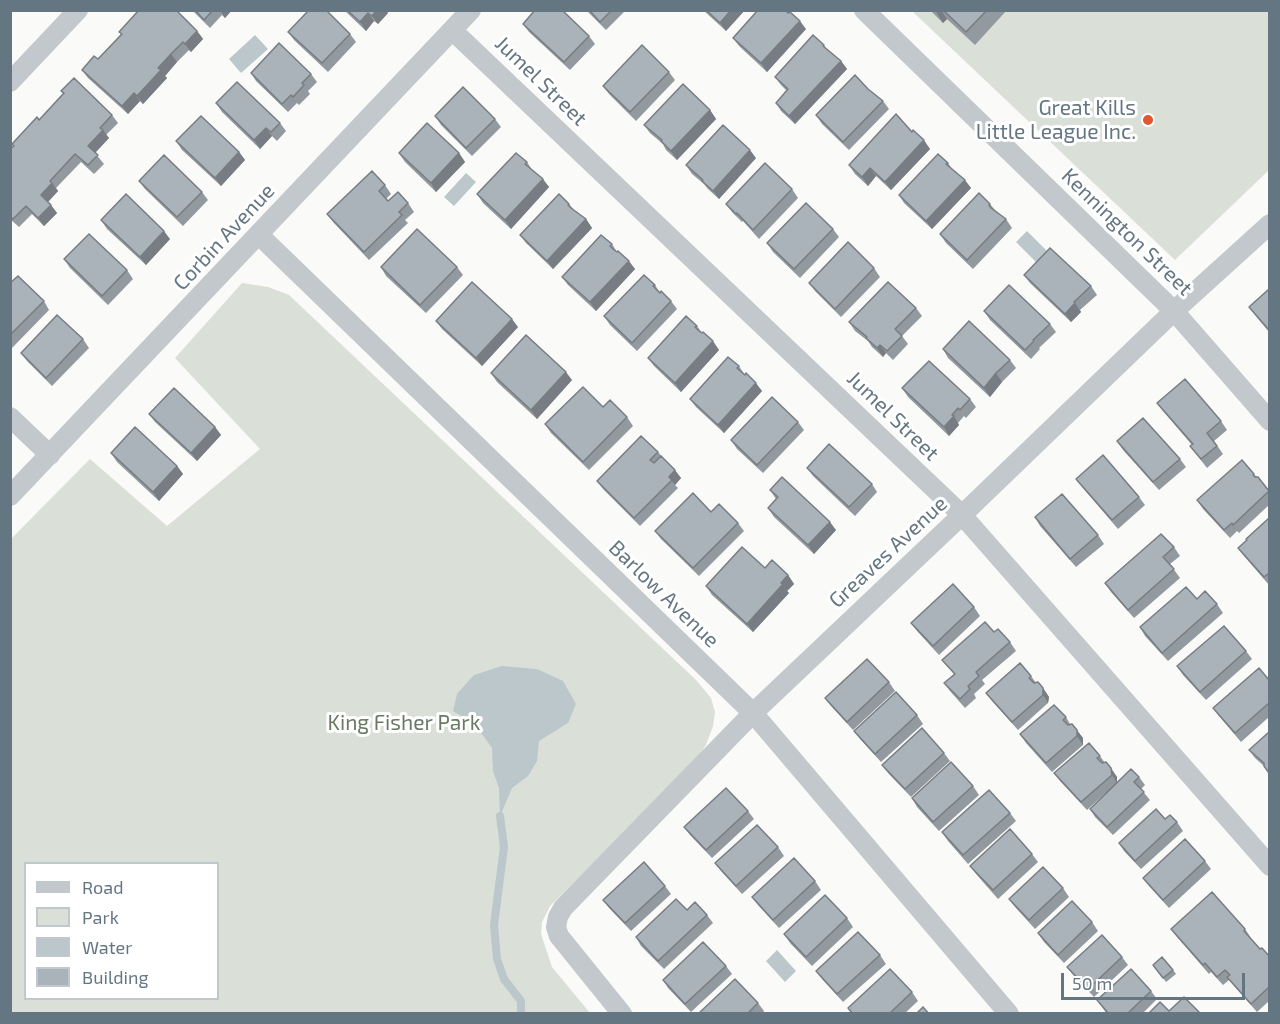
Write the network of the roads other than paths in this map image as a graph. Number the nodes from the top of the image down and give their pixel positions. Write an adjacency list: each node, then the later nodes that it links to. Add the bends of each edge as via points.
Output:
1 (78, 10): 5 (street)
2 (471, 10): 4 (street, Corbin Avenue)
3 (864, 10): 8 (street, Kennington Street)
4 (452, 30): 7 (street, Corbin Avenue); 13 (street, Jumel Street)
5 (10, 82)
6 (1269, 224): 8 (street, Greaves Avenue)
7 (259, 235): 11 (street, Corbin Avenue); 14 (street, Barlow Avenue)
8 (1174, 311): 10 (street, Kennington Street); 13 (street, Greaves Avenue)
9 (10, 417): 11 (street)
10 (1269, 421)
11 (50, 454): 12 (street, Corbin Avenue)
12 (10, 496)
13 (962, 515): 14 (street, Greaves Avenue); 15 (street, Jumel Street)
14 (753, 713): 16 (street, Greaves Avenue, via 558,917 556,927 564,944); 17 (street, Barlow Avenue)
15 (1269, 866)
16 (622, 1014)
17 (1010, 1014)

